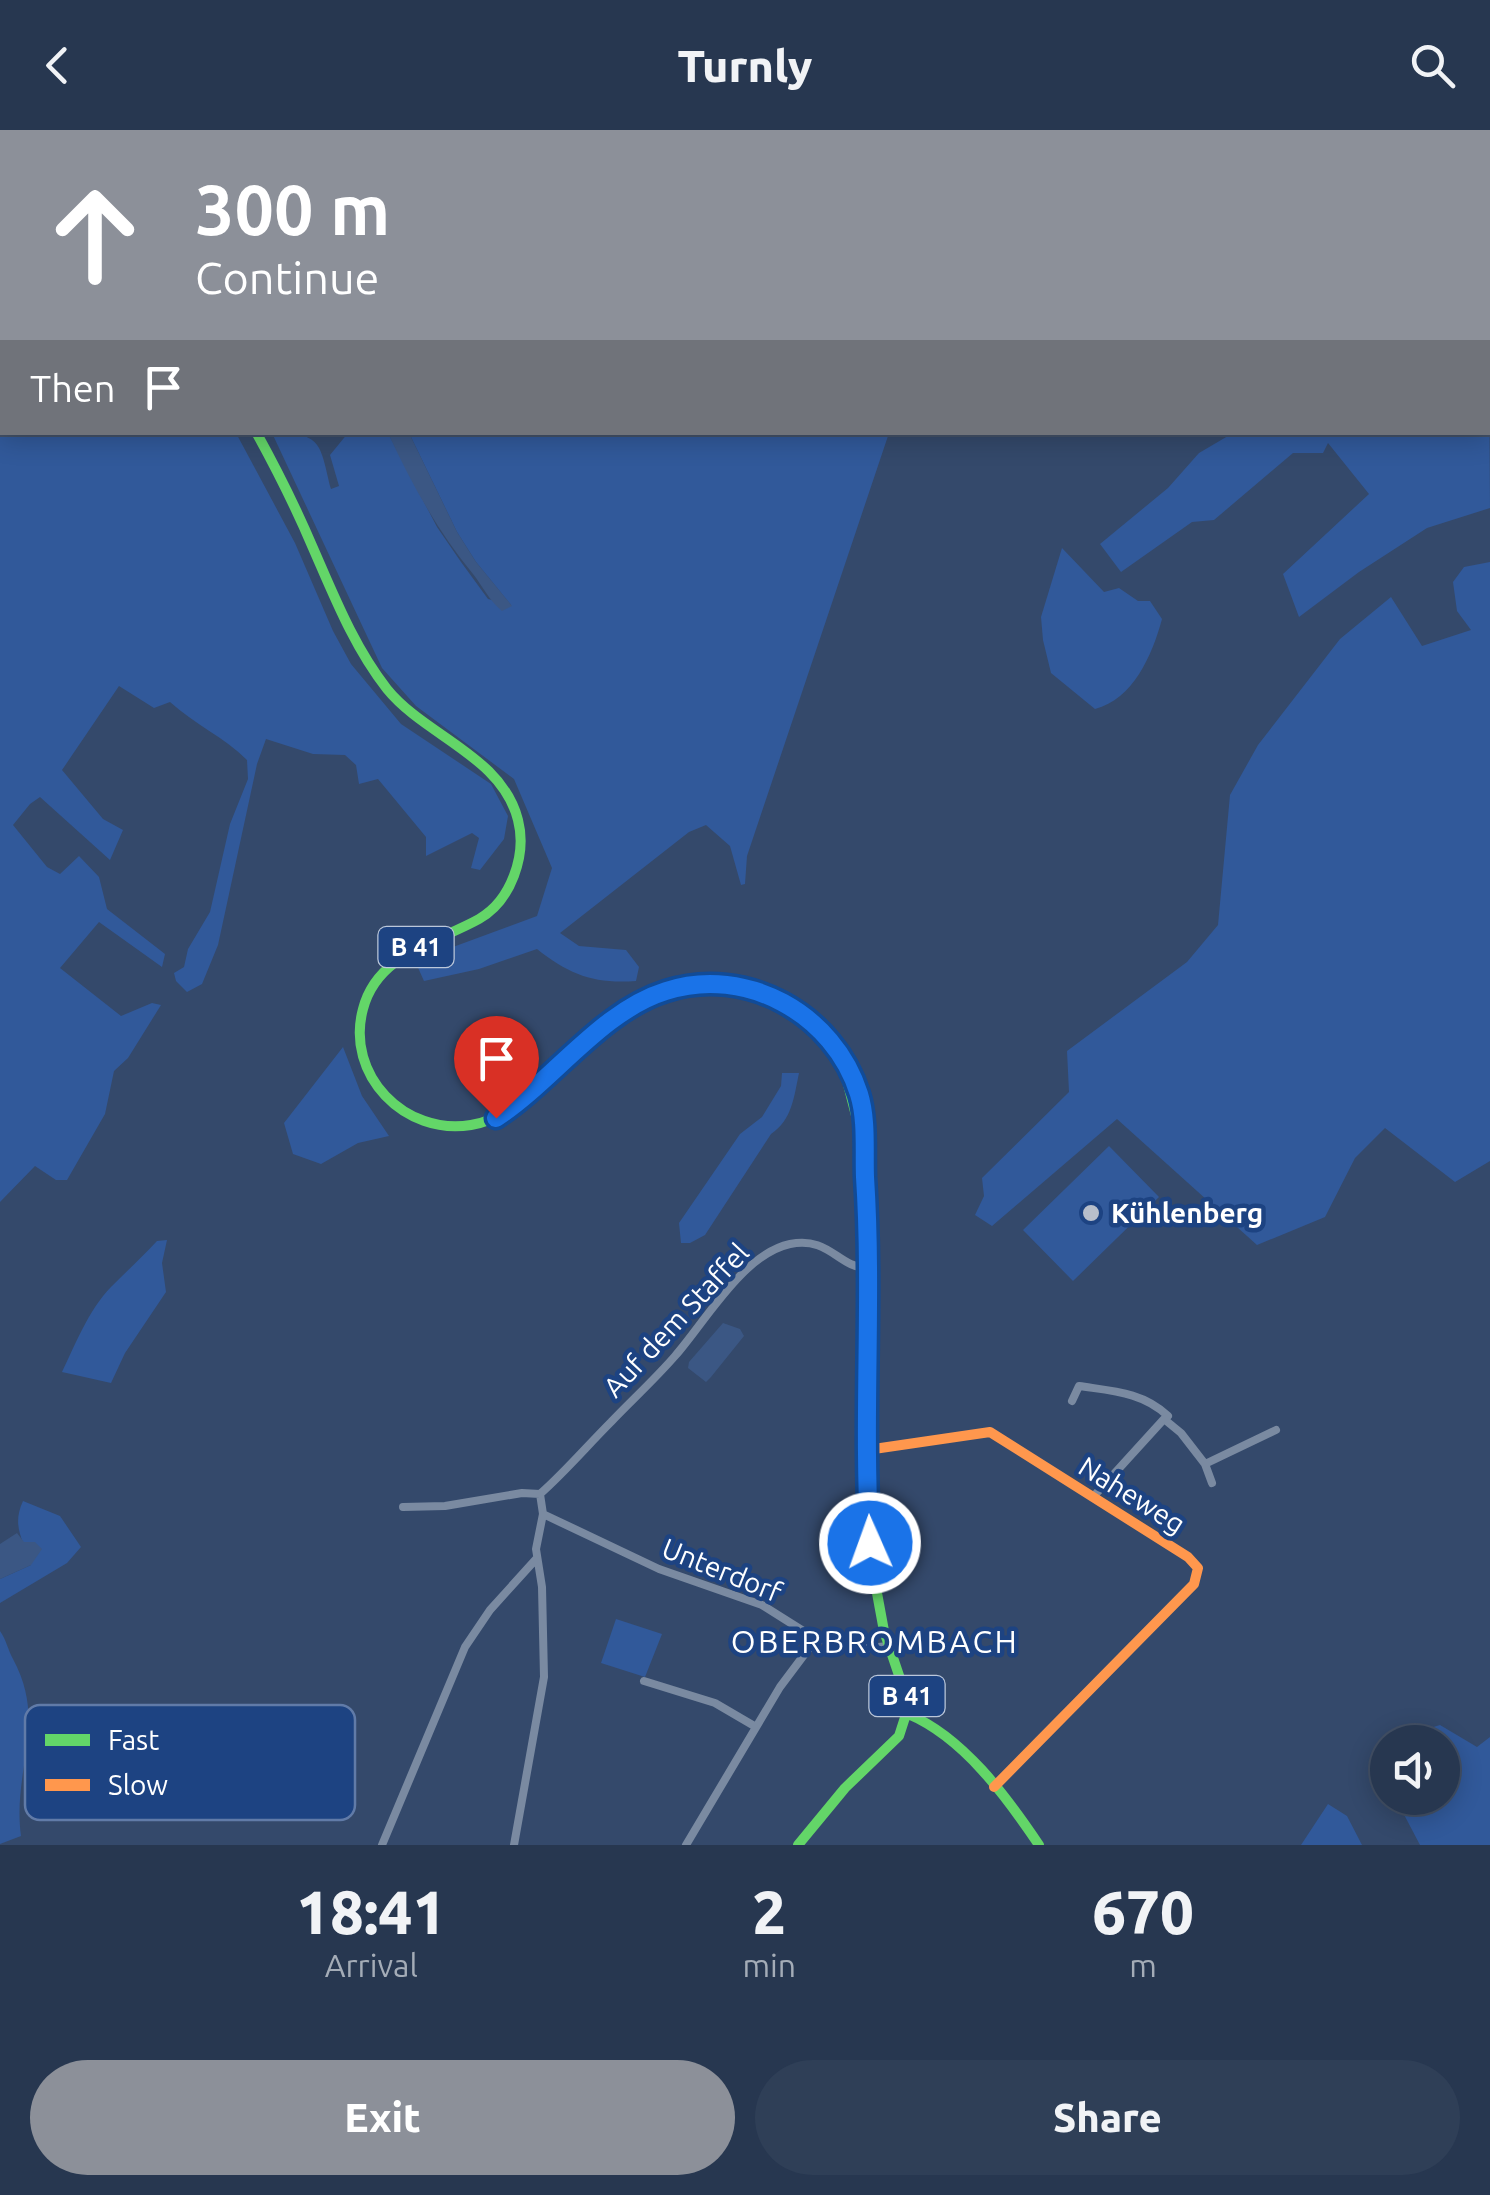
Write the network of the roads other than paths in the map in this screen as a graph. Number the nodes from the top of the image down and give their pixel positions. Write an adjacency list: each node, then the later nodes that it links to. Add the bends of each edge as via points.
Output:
1 (258, 435): 2 (main road, B 41, via 371,668 409,714 494,777 520,826 517,870 494,908 398,957 368,993 359,1042 368,1074 387,1101 430,1125 480,1124 528,1096 634,1006 706,984 745,988 788,1004 816,1026 837,1050 860,1098)
2 (868, 1268): 6 (main road, B 41); 9 (street, Auf dem Staffel, via 805,1243 764,1256)
3 (1072, 1401): 4 (street, via 1079,1386 1126,1392 1156,1405)
4 (1164, 1419): 7 (street); 10 (street)
5 (1276, 1430): 7 (street)
6 (868, 1450): 10 (main road, Naheweg, via 990,1432); 15 (main road, B 41, via 870,1543)
7 (1205, 1464): 8 (street)
8 (1212, 1483)
9 (540, 1494): 11 (street); 12 (street)
10 (1092, 1498): 19 (main road, Naheweg, via 1194,1561 1198,1578)
11 (403, 1507)
12 (544, 1514): 13 (street); 14 (street, Unterdorf, via 658,1569 762,1605)
13 (537, 1558): 20 (street, via 465,1647); 21 (street, via 544,1677)
14 (816, 1639): 15 (street, Unterdorf); 18 (street)
15 (888, 1646): 17 (main road, B 41)
16 (644, 1680): 18 (street, via 715,1703)
17 (908, 1714): 19 (main road, via 930,1723); 23 (main road, B 41, via 898,1736)
18 (756, 1726): 22 (street)
19 (994, 1786): 24 (main road)
20 (382, 1845)
21 (514, 1845)
22 (686, 1845)
23 (798, 1845)
24 (1039, 1845)

